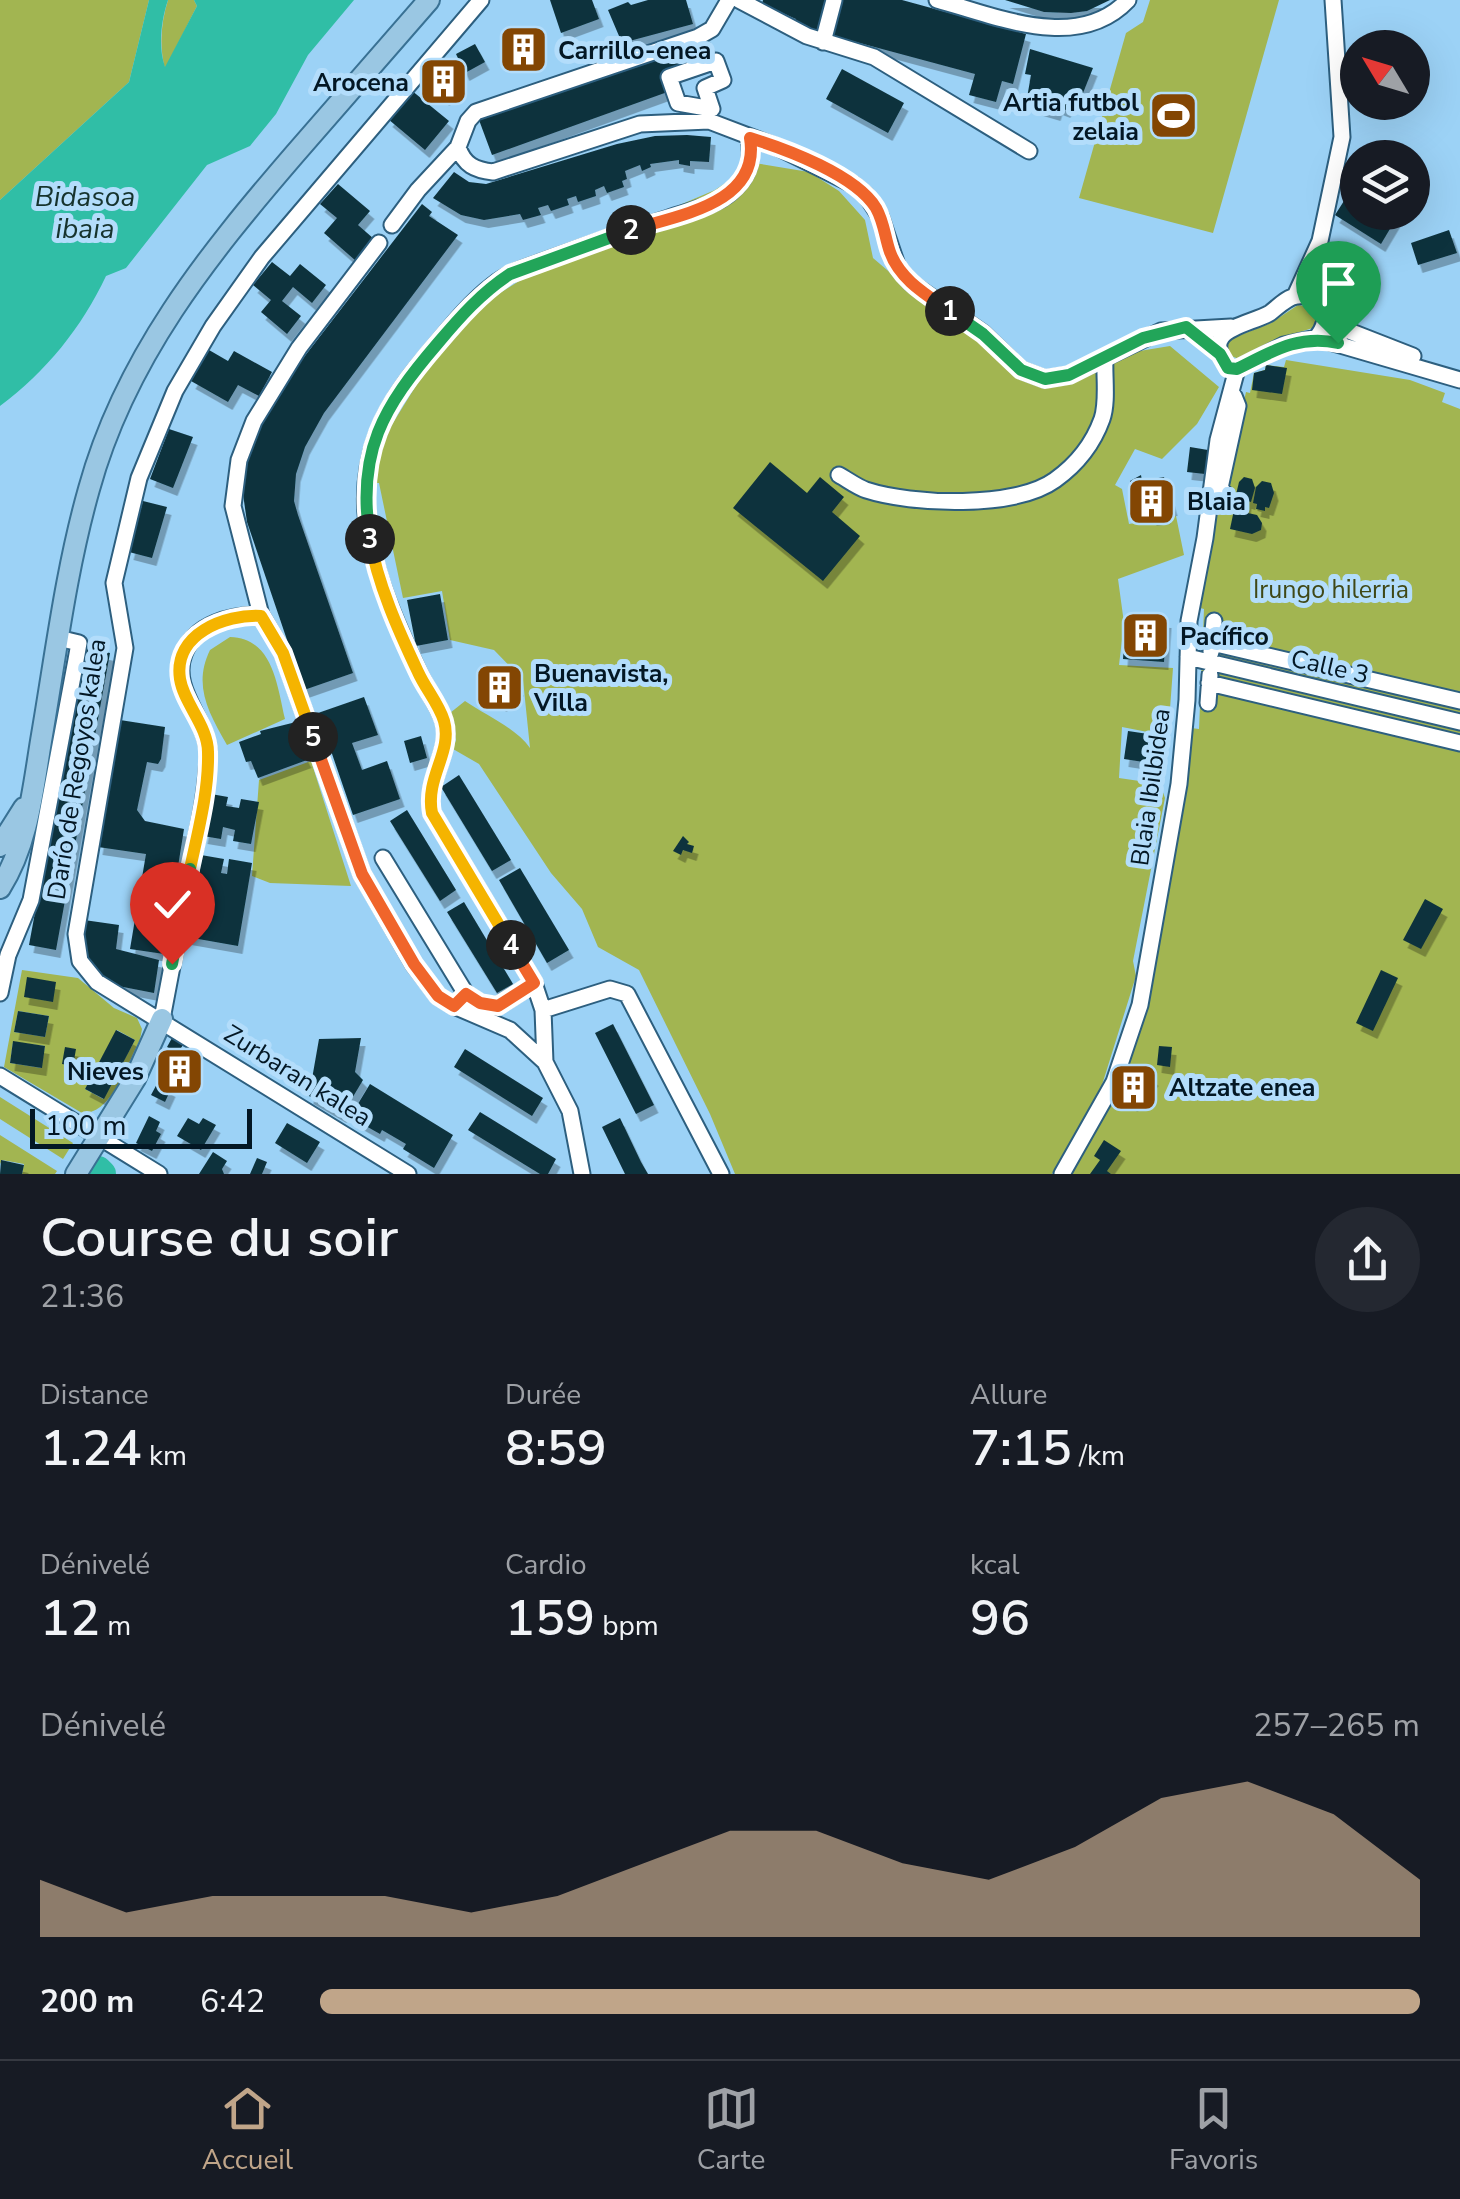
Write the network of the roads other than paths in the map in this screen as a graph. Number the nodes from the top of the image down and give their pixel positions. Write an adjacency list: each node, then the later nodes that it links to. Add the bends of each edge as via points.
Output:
1 (429, 0): 30 (main road, via 226,235 151,343 90,484)
2 (481, 0): 47 (street, Darío de Regoyos kalea, via 252,271 175,390 139,478 114,584 125,648 76,934 88,972)
3 (728, 0): 11 (street, via 712,29 698,37 476,112)
4 (740, 0): 9 (street)
5 (834, 0): 9 (street)
6 (937, 0): 7 (street, via 1060,28 1107,17)
7 (1128, 0)
8 (1333, 0): 15 (street, via 1342,137)
9 (823, 42): 12 (street, via 874,57)
10 (750, 138): 11 (street, via 709,121 640,124 494,172 476,170); 22 (street, via 866,195 911,283 1021,370 1055,378); 43 (street, via 750,169 729,194 492,285 404,382 372,443 365,479 372,550 416,669 444,720 432,813)
11 (458, 147): 13 (street)
12 (1028, 150)
13 (392, 225)
14 (379, 243): 28 (street, via 299,348 238,460 234,506)
15 (1311, 266): 16 (street); 17 (street)
16 (1296, 296): 17 (street); 19 (street)
17 (1314, 298): 18 (street)
18 (1326, 322): 21 (street); 24 (street)
19 (1231, 326): 20 (street); 23 (street, Blaia Ibilbidea, via 1222,335)
20 (1186, 327): 22 (street, via 1143,338); 23 (street)
21 (1316, 338): 23 (street); 24 (street)
22 (1105, 358): 26 (street, via 1104,414 1094,437 1040,488 933,503 864,490)
23 (1229, 364): 25 (street, Blaia Ibilbidea)
24 (1458, 379)
25 (1232, 390): 27 (street, via 1238,406); 32 (street, Blaia Ibilbidea, via 1188,621)
26 (839, 475)
27 (1223, 490)
28 (261, 616): 45 (street, via 283,653 362,874 438,996); 47 (street, via 220,620 200,631 184,652 180,679 208,752)
29 (1214, 621): 31 (street)
30 (58, 638): 39 (main road); 44 (street, via 78,642 76,660 32,900)
31 (1212, 644): 33 (street); 35 (street)
32 (1188, 658): 33 (street, Calle 3); 56 (street, Blaia Ibilbidea, via 1179,784 1140,1005 1114,1082)
33 (1210, 663): 34 (street); 37 (street, Calle 3)
34 (1209, 683): 36 (street); 38 (street)
35 (1460, 701)
36 (1208, 703)
37 (1460, 722)
38 (1460, 743)
39 (31, 798): 40 (main road); 42 (main road, via 24,836)
40 (0, 846)
41 (383, 858): 45 (street)
42 (0, 888)
43 (534, 983): 45 (street, via 498,1006); 46 (street)
44 (0, 992)
45 (460, 1000): 48 (street, via 510,1030)
46 (543, 1010): 48 (street); 55 (street, via 610,989 627,994)
47 (162, 1019): 50 (main road); 53 (street, Zurbaran kalea)
48 (545, 1062): 54 (street, via 570,1111)
49 (0, 1076): 50 (street)
50 (99, 1137): 51 (main road); 52 (street)
51 (76, 1174)
52 (159, 1174)
53 (408, 1174)
54 (582, 1174)
55 (721, 1174)
56 (1062, 1174)

